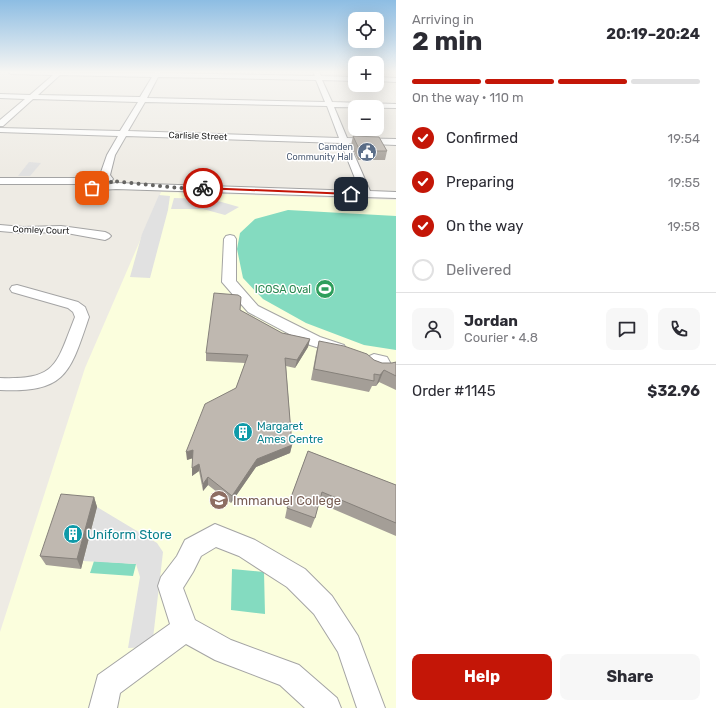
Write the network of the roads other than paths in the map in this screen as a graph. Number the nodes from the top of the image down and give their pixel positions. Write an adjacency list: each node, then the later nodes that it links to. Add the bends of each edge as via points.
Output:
1 (22, 105): 6 (street)
2 (139, 105): 8 (street)
3 (330, 105): 9 (street)
4 (364, 105): 5 (street)
5 (396, 106)
6 (0, 124)
7 (0, 130): 8 (street, Carlisle Street)
8 (123, 134): 9 (street, Carlisle Street); 11 (street)
9 (343, 140): 10 (street, Carlisle Street); 15 (street)
10 (396, 142)
11 (111, 155): 13 (street); 14 (street, via 105,176)
12 (0, 181): 13 (street)
13 (91, 182): 14 (street)
14 (108, 183): 15 (street, via 116,186)
15 (366, 194): 16 (street)
16 (396, 195)
17 (0, 228): 18 (street, Comley Court, via 61,229)
18 (105, 236)
19 (230, 240): 21 (street, via 229,282 252,308 315,341)
20 (17, 289): 22 (street, via 73,305 80,310 82,317 62,367 50,377 18,385)
21 (372, 359)
22 (0, 384)
23 (185, 630): 24 (street, via 108,685); 25 (street, via 224,651 289,675); 26 (street, via 170,586 192,548 215,535 247,548 296,578 323,605 349,645)
24 (103, 708)
25 (328, 708)
26 (371, 708)

